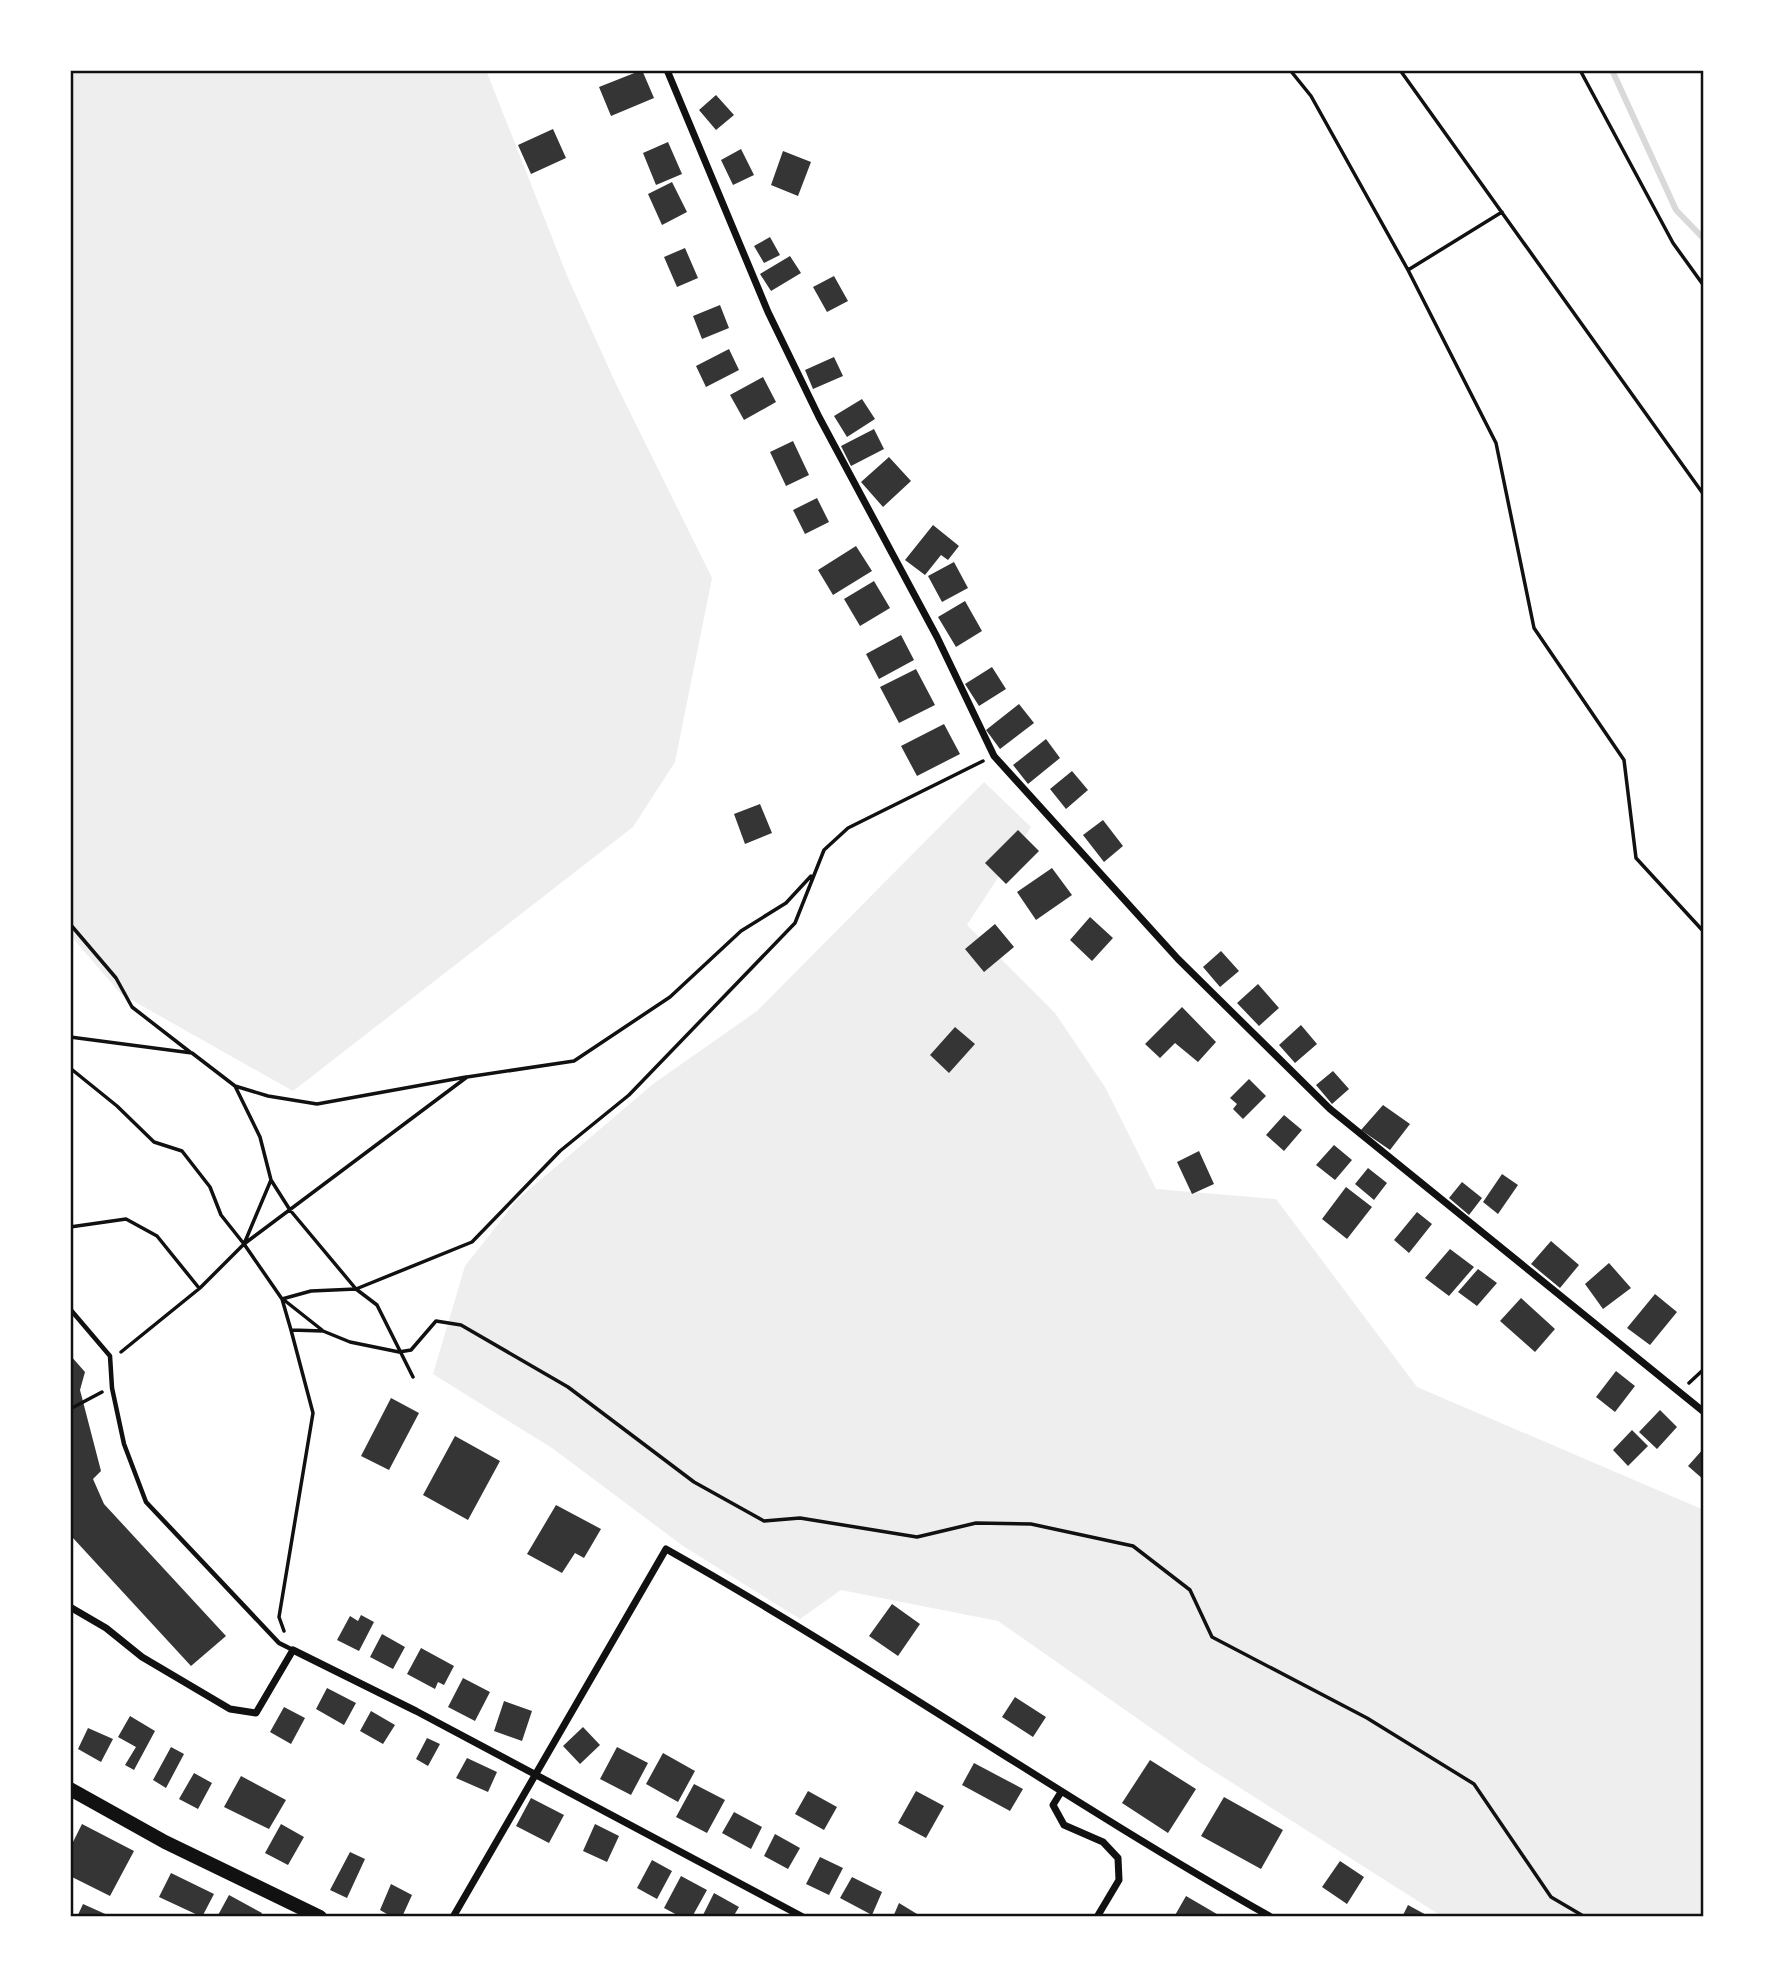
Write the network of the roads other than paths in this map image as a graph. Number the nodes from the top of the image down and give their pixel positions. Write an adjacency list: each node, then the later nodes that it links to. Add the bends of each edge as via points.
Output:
1 (667, 70): 3 (street, via 768,312 994,756 1178,959 1330,1109)
2 (70, 1309): 5 (lane, via 110,1356 124,1444 146,1502)
3 (1704, 1412)
4 (70, 1607): 5 (street, via 142,1657 242,1713 256,1713)
5 (293, 1650): 6 (street)
6 (534, 1773): 8 (street, via 666,1549 781,1615); 10 (street); 11 (street)
7 (70, 1788): 9 (main road, via 165,1842)
8 (1061, 1791): 12 (street, via 1053,1805 1064,1825 1102,1842 1118,1858 1119,1880); 13 (street, via 1157,1853)
9 (320, 1917)
10 (453, 1917)
11 (803, 1917)
12 (1097, 1917)
13 (1271, 1917)

